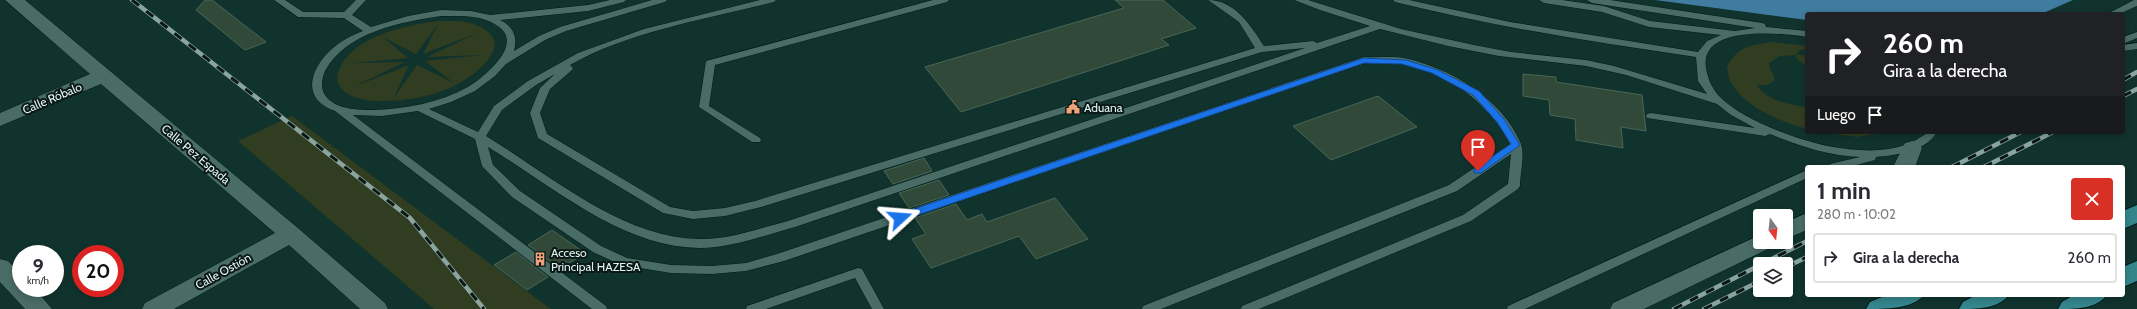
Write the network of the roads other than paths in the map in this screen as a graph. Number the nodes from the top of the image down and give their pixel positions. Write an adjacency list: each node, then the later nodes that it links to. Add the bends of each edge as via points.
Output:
1 (14, 0): 14 (street); 31 (street, Calle Pez Espada)
2 (278, 0): 16 (lane, via 301,15)
3 (361, 0): 16 (lane)
4 (621, 0): 17 (lane, via 581,9)
5 (662, 0): 30 (lane, via 563,28)
6 (771, 0): 28 (lane, via 647,31)
7 (944, 0): 41 (lane, via 710,63 704,107)
8 (1213, 0): 27 (lane, via 1242,20)
9 (1299, 0): 18 (lane)
10 (1398, 0): 29 (lane, via 1446,13 1528,29)
11 (1544, 0): 20 (lane, via 1604,9 1649,24)
12 (1592, 0): 21 (lane)
13 (2137, 2): 15 (lane)
14 (0, 5)
15 (2116, 12)
16 (346, 15): 19 (lane)
17 (489, 18): 19 (lane, via 467,13 441,13 411,17); 30 (lane, via 503,25 511,36 511,48)
18 (1382, 25): 24 (lane); 32 (lane, via 1500,53 1597,65 1653,78)
19 (370, 31): 33 (lane, via 356,37 335,52 321,68 316,83 321,97)
20 (1734, 33): 21 (lane, via 1764,30); 29 (lane, via 1712,41)
21 (1803, 33)
22 (2137, 35): 23 (lane)
23 (2125, 40)
24 (1334, 42): 27 (lane); 40 (lane, via 791,224 723,241 688,243 661,238 608,218)
25 (2137, 46): 26 (lane)
26 (2125, 48)
27 (1261, 50): 28 (lane, via 757,204 725,212 693,215 667,210 542,136 535,113 545,88)
28 (581, 55): 40 (lane, via 532,83 498,108)
29 (1700, 55): 32 (lane, via 1699,69 1703,80)
30 (504, 62): 34 (lane, via 491,76 472,88 447,100)
31 (103, 76): 36 (street, Calle Róbalo); 53 (street, Calle Pez Espada)
32 (1720, 102): 39 (lane, via 1745,120)
33 (336, 107): 34 (lane, via 367,113); 64 (lane)
34 (420, 108): 40 (lane)
35 (1651, 116): 39 (lane)
36 (0, 120)
37 (1930, 134): 43 (lane)
38 (1939, 134): 43 (lane)
39 (1778, 135): 43 (lane, via 1814,147 1851,153 1885,153)
40 (480, 137): 42 (lane, via 488,166 516,194 597,249 626,262 672,269 712,270 746,267 780,258 1364,60 1403,61 1435,71 1476,93 1501,120)
41 (756, 140)
42 (1516, 145): 67 (lane, via 1452,188); 68 (lane, via 1514,186 1467,218)
43 (1912, 148): 44 (lane); 45 (street)
44 (1842, 165)
45 (1905, 165)
46 (1805, 175): 69 (lane)
47 (2137, 200): 48 (main road)
48 (2125, 204)
49 (2137, 213): 50 (main road)
50 (2125, 220)
51 (1805, 222): 52 (street)
52 (1793, 228)
53 (291, 234): 62 (street, Calle Ostión); 63 (street, Calle Pez Espada)
54 (1753, 246): 70 (street)
55 (0, 267): 61 (street)
56 (2137, 270): 57 (main road)
57 (2125, 277)
58 (1906, 297): 71 (main road)
59 (1993, 297): 72 (main road)
60 (2091, 297): 73 (main road)
61 (40, 309)
62 (154, 309)
63 (376, 309)
64 (600, 309)
65 (752, 309): 66 (lane, via 858,272)
66 (878, 309)
67 (1148, 309)
68 (1247, 309)
69 (1513, 309)
70 (1622, 309)
71 (1879, 309)
72 (1972, 309)
73 (2071, 309)

